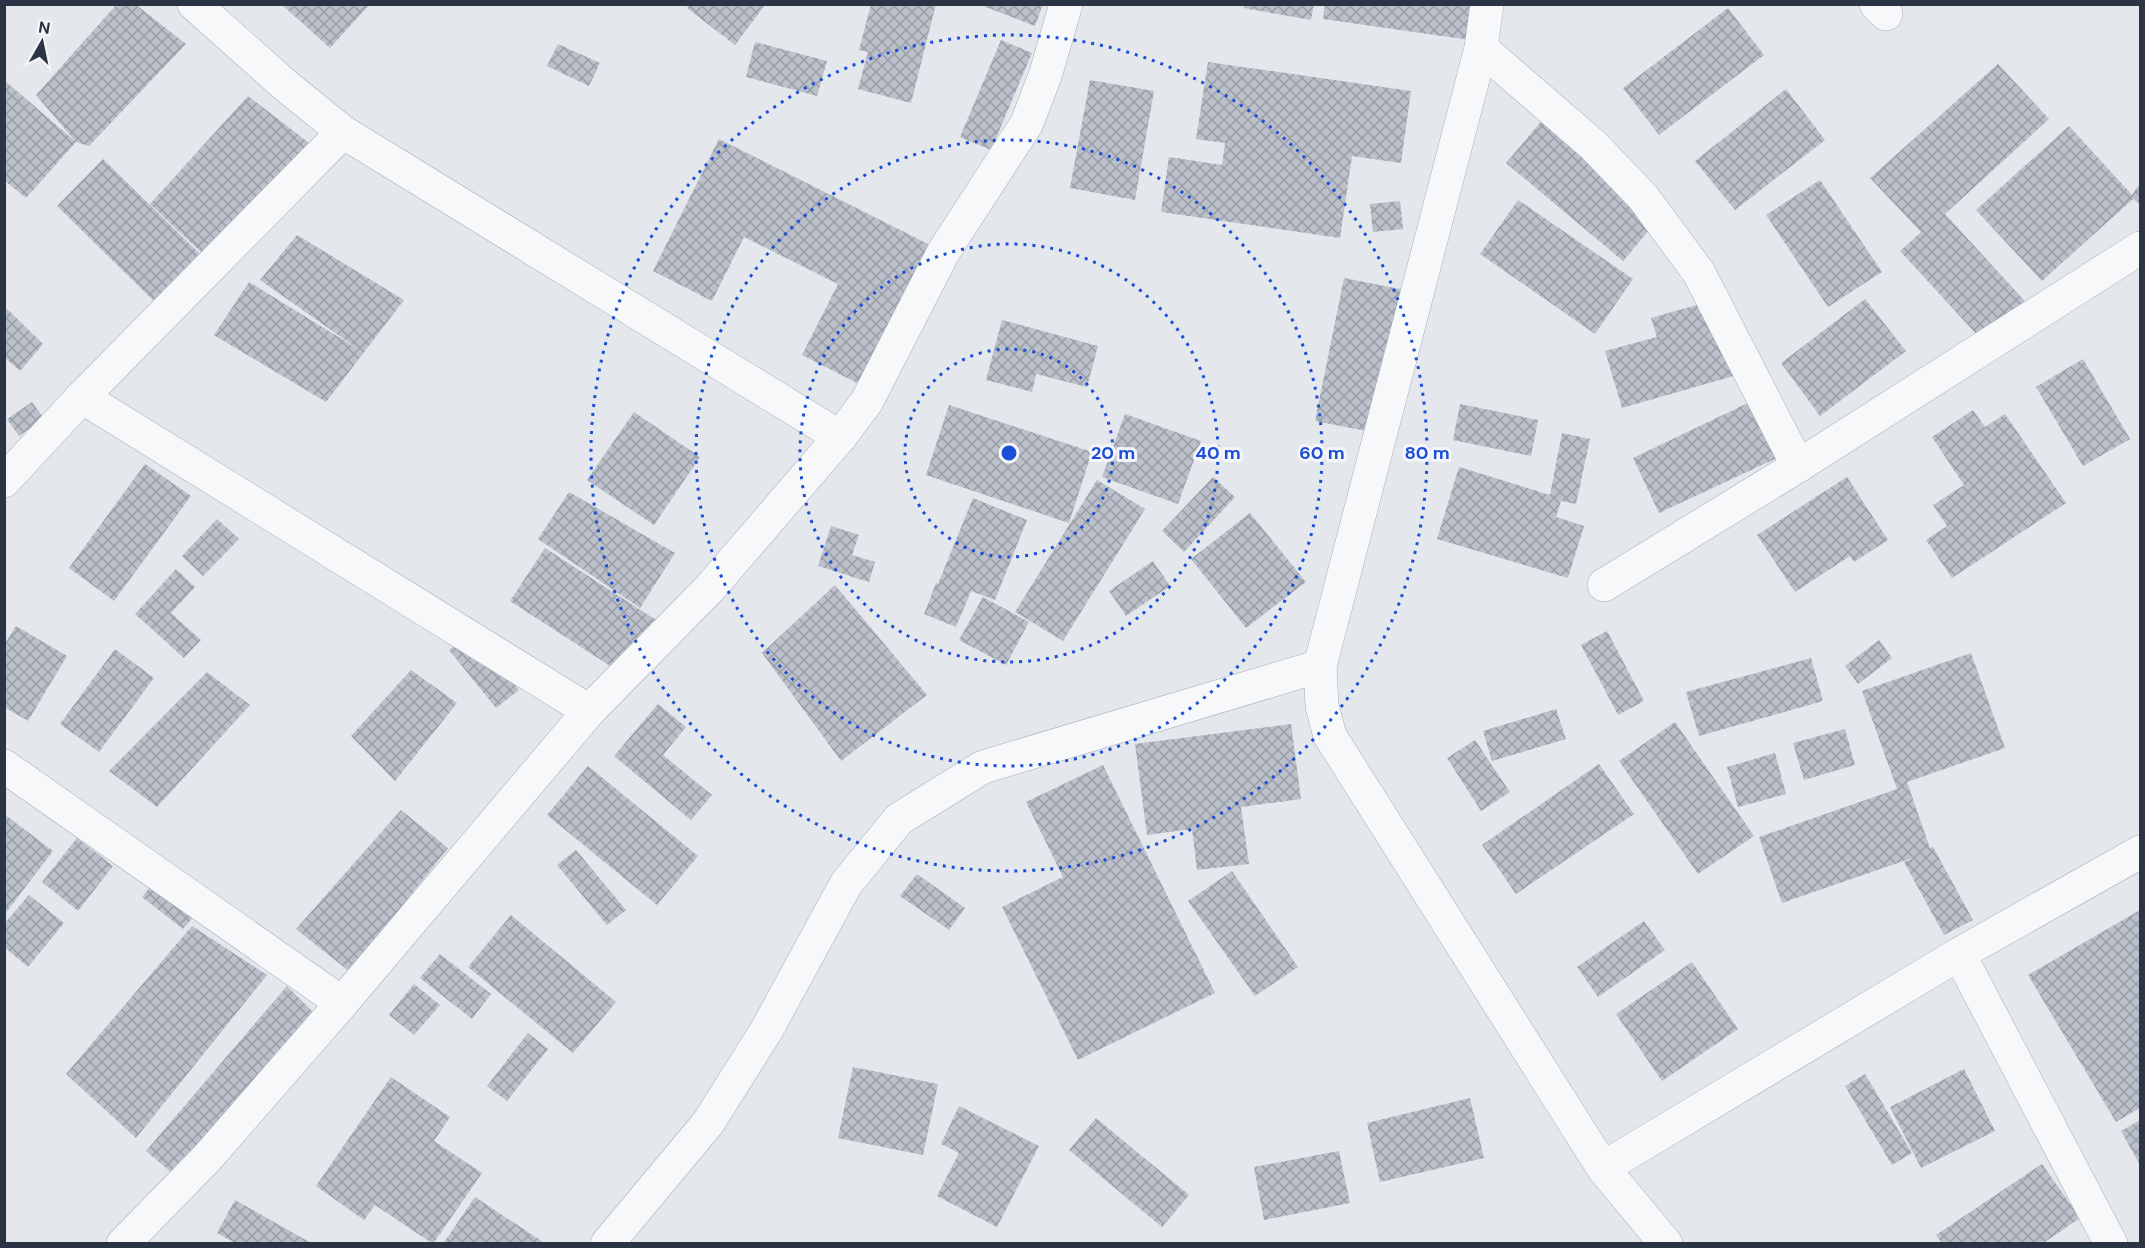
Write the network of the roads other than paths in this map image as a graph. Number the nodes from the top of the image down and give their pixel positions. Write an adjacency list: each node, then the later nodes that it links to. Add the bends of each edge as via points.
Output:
1 (194, 4): 5 (street)
2 (1066, 4): 8 (street, via 1027,123 944,251 867,401)
3 (1486, 4): 4 (street)
4 (1481, 48): 9 (street, via 1593,146 1643,197 1699,273); 12 (street)
5 (343, 132): 7 (street); 8 (street)
6 (2140, 248): 9 (street)
7 (82, 397): 10 (street); 13 (street)
8 (840, 437): 13 (street, via 710,588)
9 (1798, 466): 11 (street)
10 (4, 481)
11 (1604, 585)
12 (1320, 666): 18 (street, via 1322,706 1330,736); 20 (street, via 983,767 899,819 846,884 766,1031 708,1123)
13 (589, 711): 17 (street)
14 (4, 766): 17 (street)
15 (2140, 852): 16 (street)
16 (1959, 954): 18 (street); 22 (street)
17 (342, 1003): 19 (street, via 208,1157)
18 (1603, 1168): 21 (street)
19 (123, 1244)
20 (608, 1244)
21 (1666, 1244)
22 (2111, 1244)

